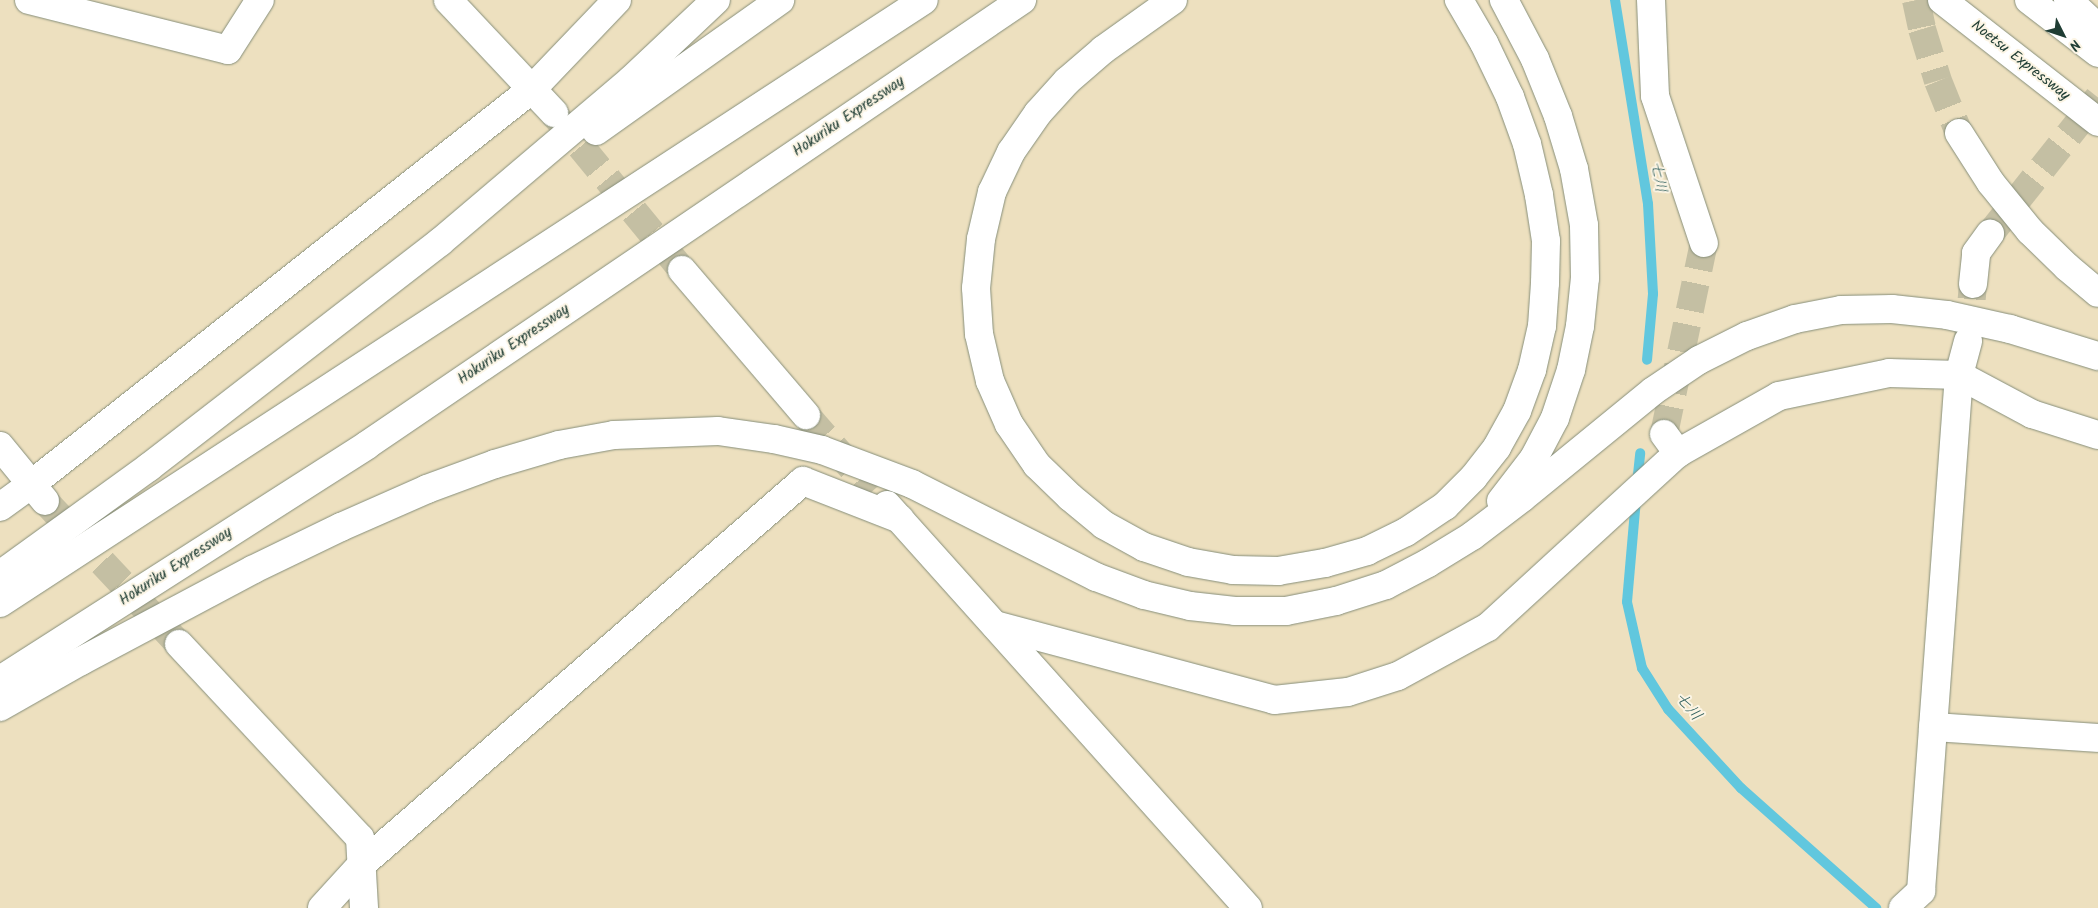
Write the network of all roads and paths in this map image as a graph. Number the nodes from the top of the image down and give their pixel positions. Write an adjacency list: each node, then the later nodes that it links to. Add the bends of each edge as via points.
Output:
1 (28, 0): 2 (main road, via 228,50)
2 (260, 0)
3 (448, 0): 18 (main road)
4 (617, 0): 18 (main road)
5 (716, 0): 23 (main road, via 623,87)
6 (780, 0): 23 (main road)
7 (924, 0): 40 (main road)
8 (1022, 0): 43 (main road, Hokuriku Expressway, via 367,445)
9 (1173, 0): 10 (main road, via 1067,80 1038,113 1011,152 992,192 981,239 976,288 979,334 990,381 1010,424 1037,465 1104,525 1144,547 1188,562 1233,570 1269,571 1325,563 1367,551 1406,532 1445,506 1497,447 1517,411 1532,370 1542,326 1545,283 1546,241 1539,195 1527,144 1510,97 1484,42)
10 (1459, 0)
11 (1504, 0): 38 (main road, via 1548,92 1574,168 1584,225 1585,278 1580,326 1555,418 1534,458 1506,496 1472,531)
12 (1652, 0): 24 (main road, via 1655,96)
13 (1942, 0): 20 (main road, Noetsu Expressway)
14 (2030, 0): 17 (main road)
15 (2068, 0): 16 (main road)
16 (2098, 28)
17 (2098, 53)
18 (532, 89): 19 (main road); 35 (main road)
19 (554, 114)
20 (2098, 122)
21 (1959, 133): 27 (main road, via 1990,183 2030,231)
22 (1990, 234): 26 (main road, via 1976,253)
23 (440, 242): 39 (main road, via 149,467)
24 (1704, 243)
25 (682, 270): 31 (main road)
26 (1973, 284)
27 (2098, 292)
28 (1968, 340): 30 (main road)
29 (2098, 356): 38 (main road, via 2010,329 1947,315 1892,309 1841,310 1795,319 1739,340 1699,360 1660,386 1472,536)
30 (1960, 375): 32 (main road, via 2032,414); 41 (main road, via 1889,373 1779,396 1671,444 1488,627 1398,676 1348,692 1274,700); 45 (main road)
31 (806, 414)
32 (2098, 435)
33 (0, 446): 35 (main road)
34 (872, 491): 37 (main road)
35 (39, 492): 36 (main road)
36 (0, 507)
37 (900, 519): 41 (main road); 47 (main road, via 803,481)
38 (1428, 563): 44 (main road, via 1386,586 1336,601 1286,610 1235,611 1190,606 1144,595 1096,577 912,484 822,450 718,431 614,435 559,445 495,464 341,526 81,660)
39 (0, 575)
40 (0, 603)
41 (996, 625): 51 (main road)
42 (179, 644): 47 (main road, via 360,838)
43 (0, 680)
44 (0, 707)
45 (1934, 727): 46 (main road); 48 (main road)
46 (2098, 738)
47 (362, 864): 49 (main road); 50 (main road)
48 (1920, 902)
49 (322, 908)
50 (364, 908)
51 (1248, 908)

